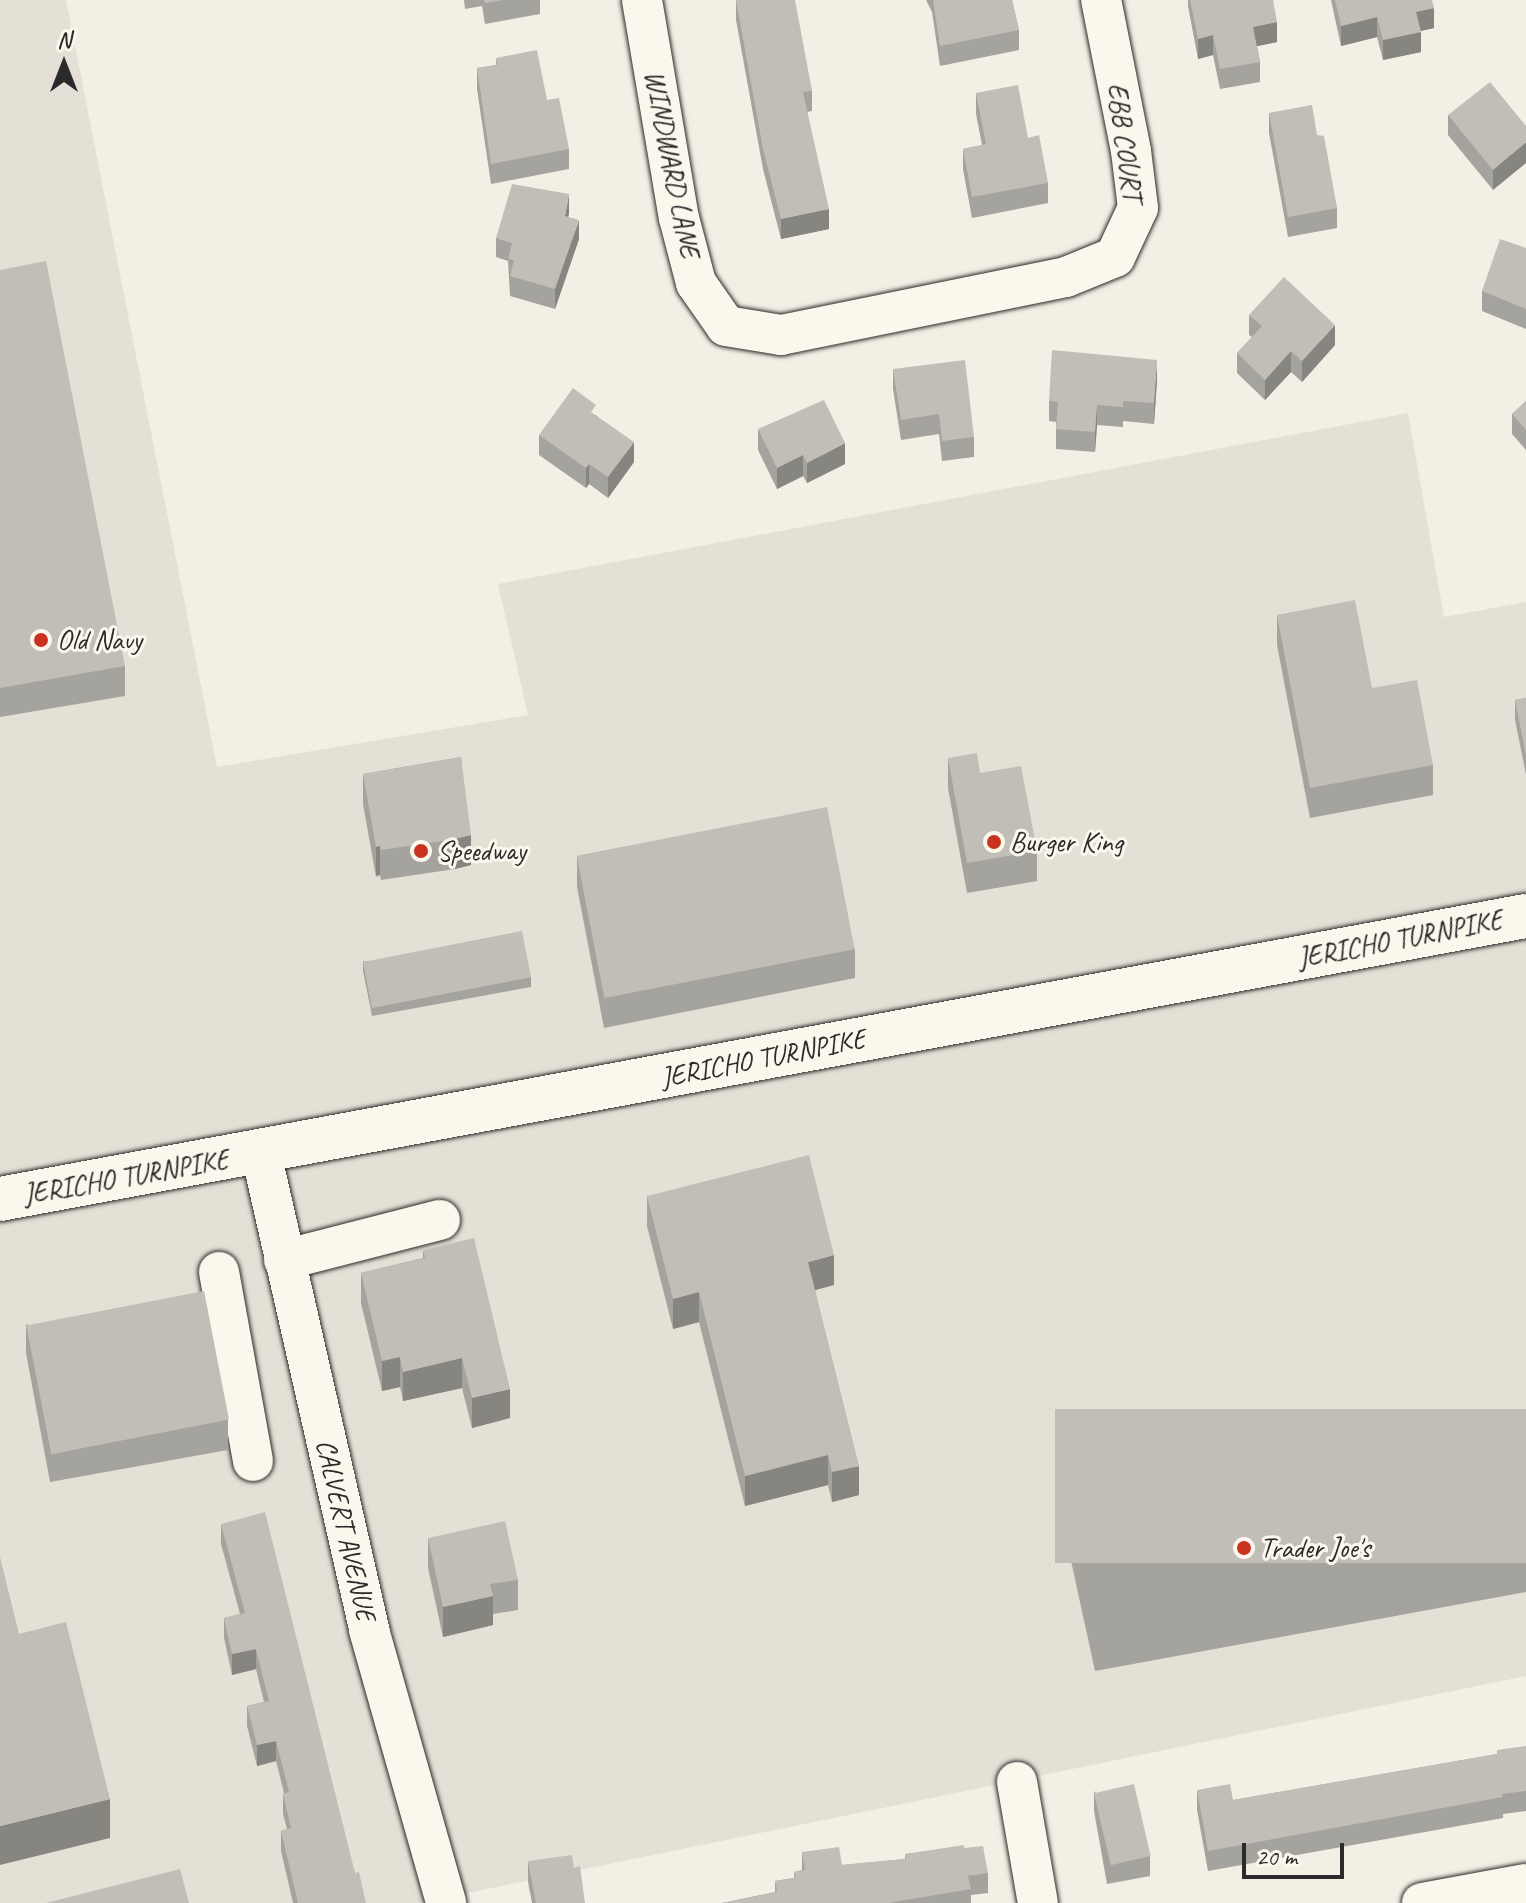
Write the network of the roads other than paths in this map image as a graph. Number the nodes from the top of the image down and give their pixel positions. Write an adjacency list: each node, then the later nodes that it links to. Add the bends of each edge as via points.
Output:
1 (642, 0): 3 (street, WINDWARD LANE, via 696,283 726,326 781,335)
2 (1101, 0): 3 (street, EBB COURT, via 1138,208 1115,257 1066,277)
3 (954, 302)
4 (1526, 916): 5 (main road, JERICHO TURNPIKE)
5 (261, 1153): 6 (main road, JERICHO TURNPIKE); 8 (street, CALVERT AVENUE)
6 (0, 1199)
7 (440, 1220): 8 (street)
8 (284, 1260): 13 (street, CALVERT AVENUE, via 369,1630)
9 (219, 1272): 10 (street)
10 (253, 1461)
11 (1017, 1782): 14 (street)
12 (1526, 1884): 15 (street)
13 (446, 1903)
14 (1038, 1903)
15 (1422, 1903)

